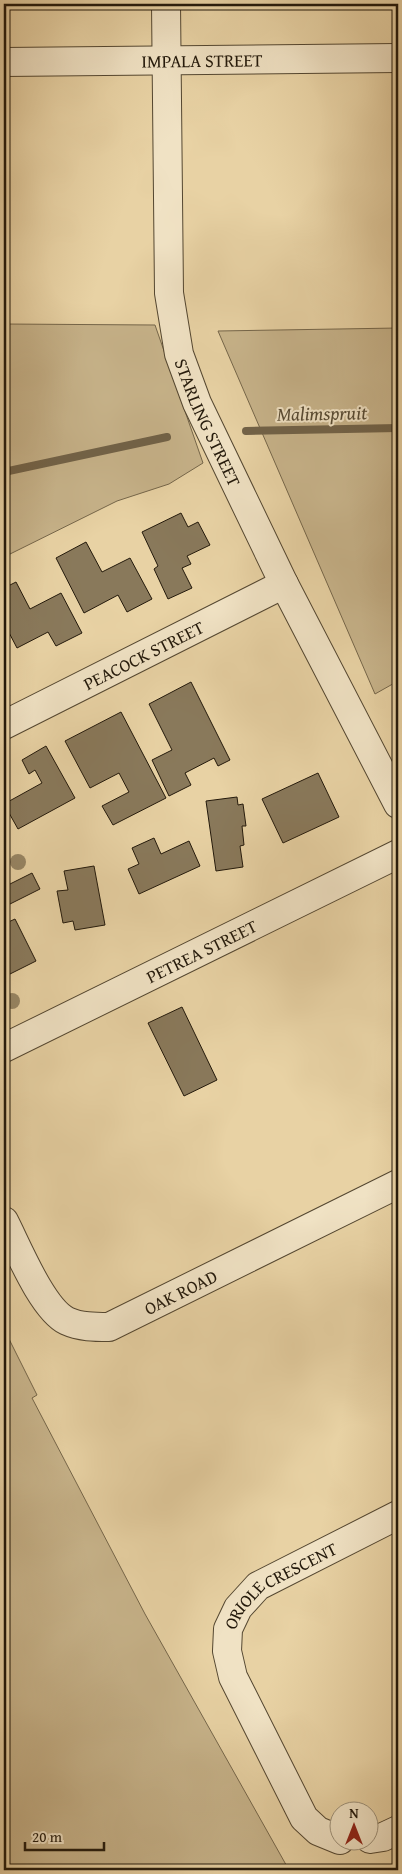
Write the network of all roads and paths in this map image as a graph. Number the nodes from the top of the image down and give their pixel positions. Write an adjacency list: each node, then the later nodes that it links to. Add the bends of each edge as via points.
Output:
1 (166, 4): 3 (street, STARLING STREET)
2 (398, 58): 3 (street, IMPALA STREET)
3 (166, 60): 4 (street, IMPALA STREET); 5 (street, STARLING STREET, via 169,293 179,354 197,403)
4 (4, 62)
5 (284, 584): 6 (street, PEACOCK STREET); 7 (street, STARLING STREET)
6 (4, 726)
7 (398, 804)
8 (398, 854): 9 (street, PETREA STREET)
9 (4, 1048)
10 (398, 1184): 11 (street, OAK ROAD, via 109,1327 89,1327 66,1321 48,1306)
11 (4, 1221)
12 (398, 1514): 14 (street, ORIOLE CRESCENT, via 258,1586 238,1608 228,1629 227,1651 233,1677 304,1818 318,1831)
13 (398, 1830): 15 (street)
14 (330, 1836)
15 (380, 1837)

